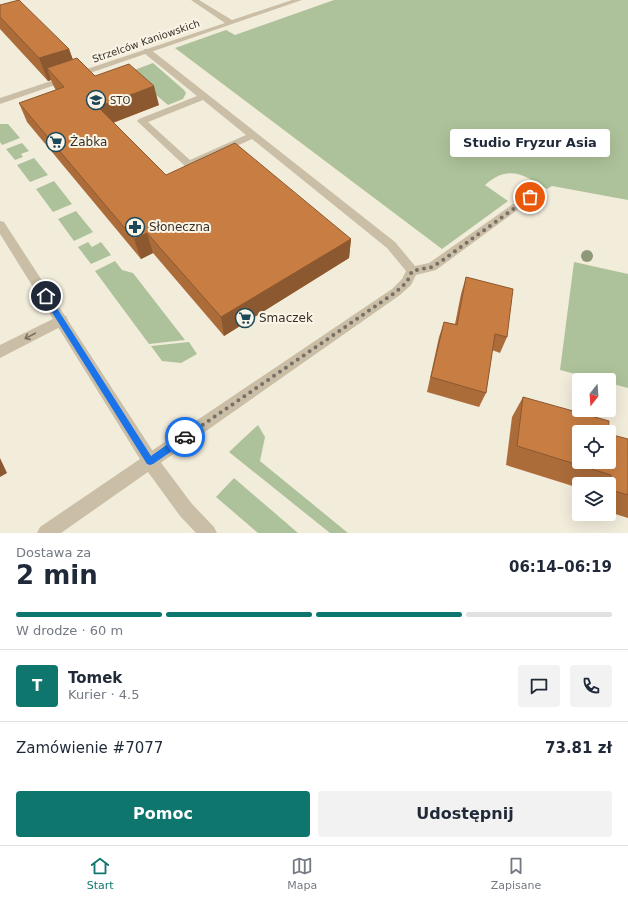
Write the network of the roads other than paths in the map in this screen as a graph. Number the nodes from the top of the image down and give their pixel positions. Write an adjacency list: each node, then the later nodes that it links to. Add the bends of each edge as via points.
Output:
1 (194, 0): 3 (street)
2 (299, 0): 3 (street, Strzelców Kaniowskich)
3 (231, 23): 4 (street, Strzelców Kaniowskich)
4 (147, 52): 5 (street); 6 (street, Strzelców Kaniowskich)
5 (204, 96): 7 (street); 7 (street, via 142,121 189,164)
6 (0, 101)
7 (253, 135): 10 (street, via 391,245)
8 (530, 197): 10 (street, via 432,267)
9 (0, 225): 11 (street)
10 (412, 271): 13 (street, via 407,282 396,292)
11 (61, 320): 12 (street, one-way to 12); 13 (street)
12 (0, 352)
13 (150, 461): 14 (street); 15 (street, via 186,510)
14 (46, 533)
15 (208, 533)

